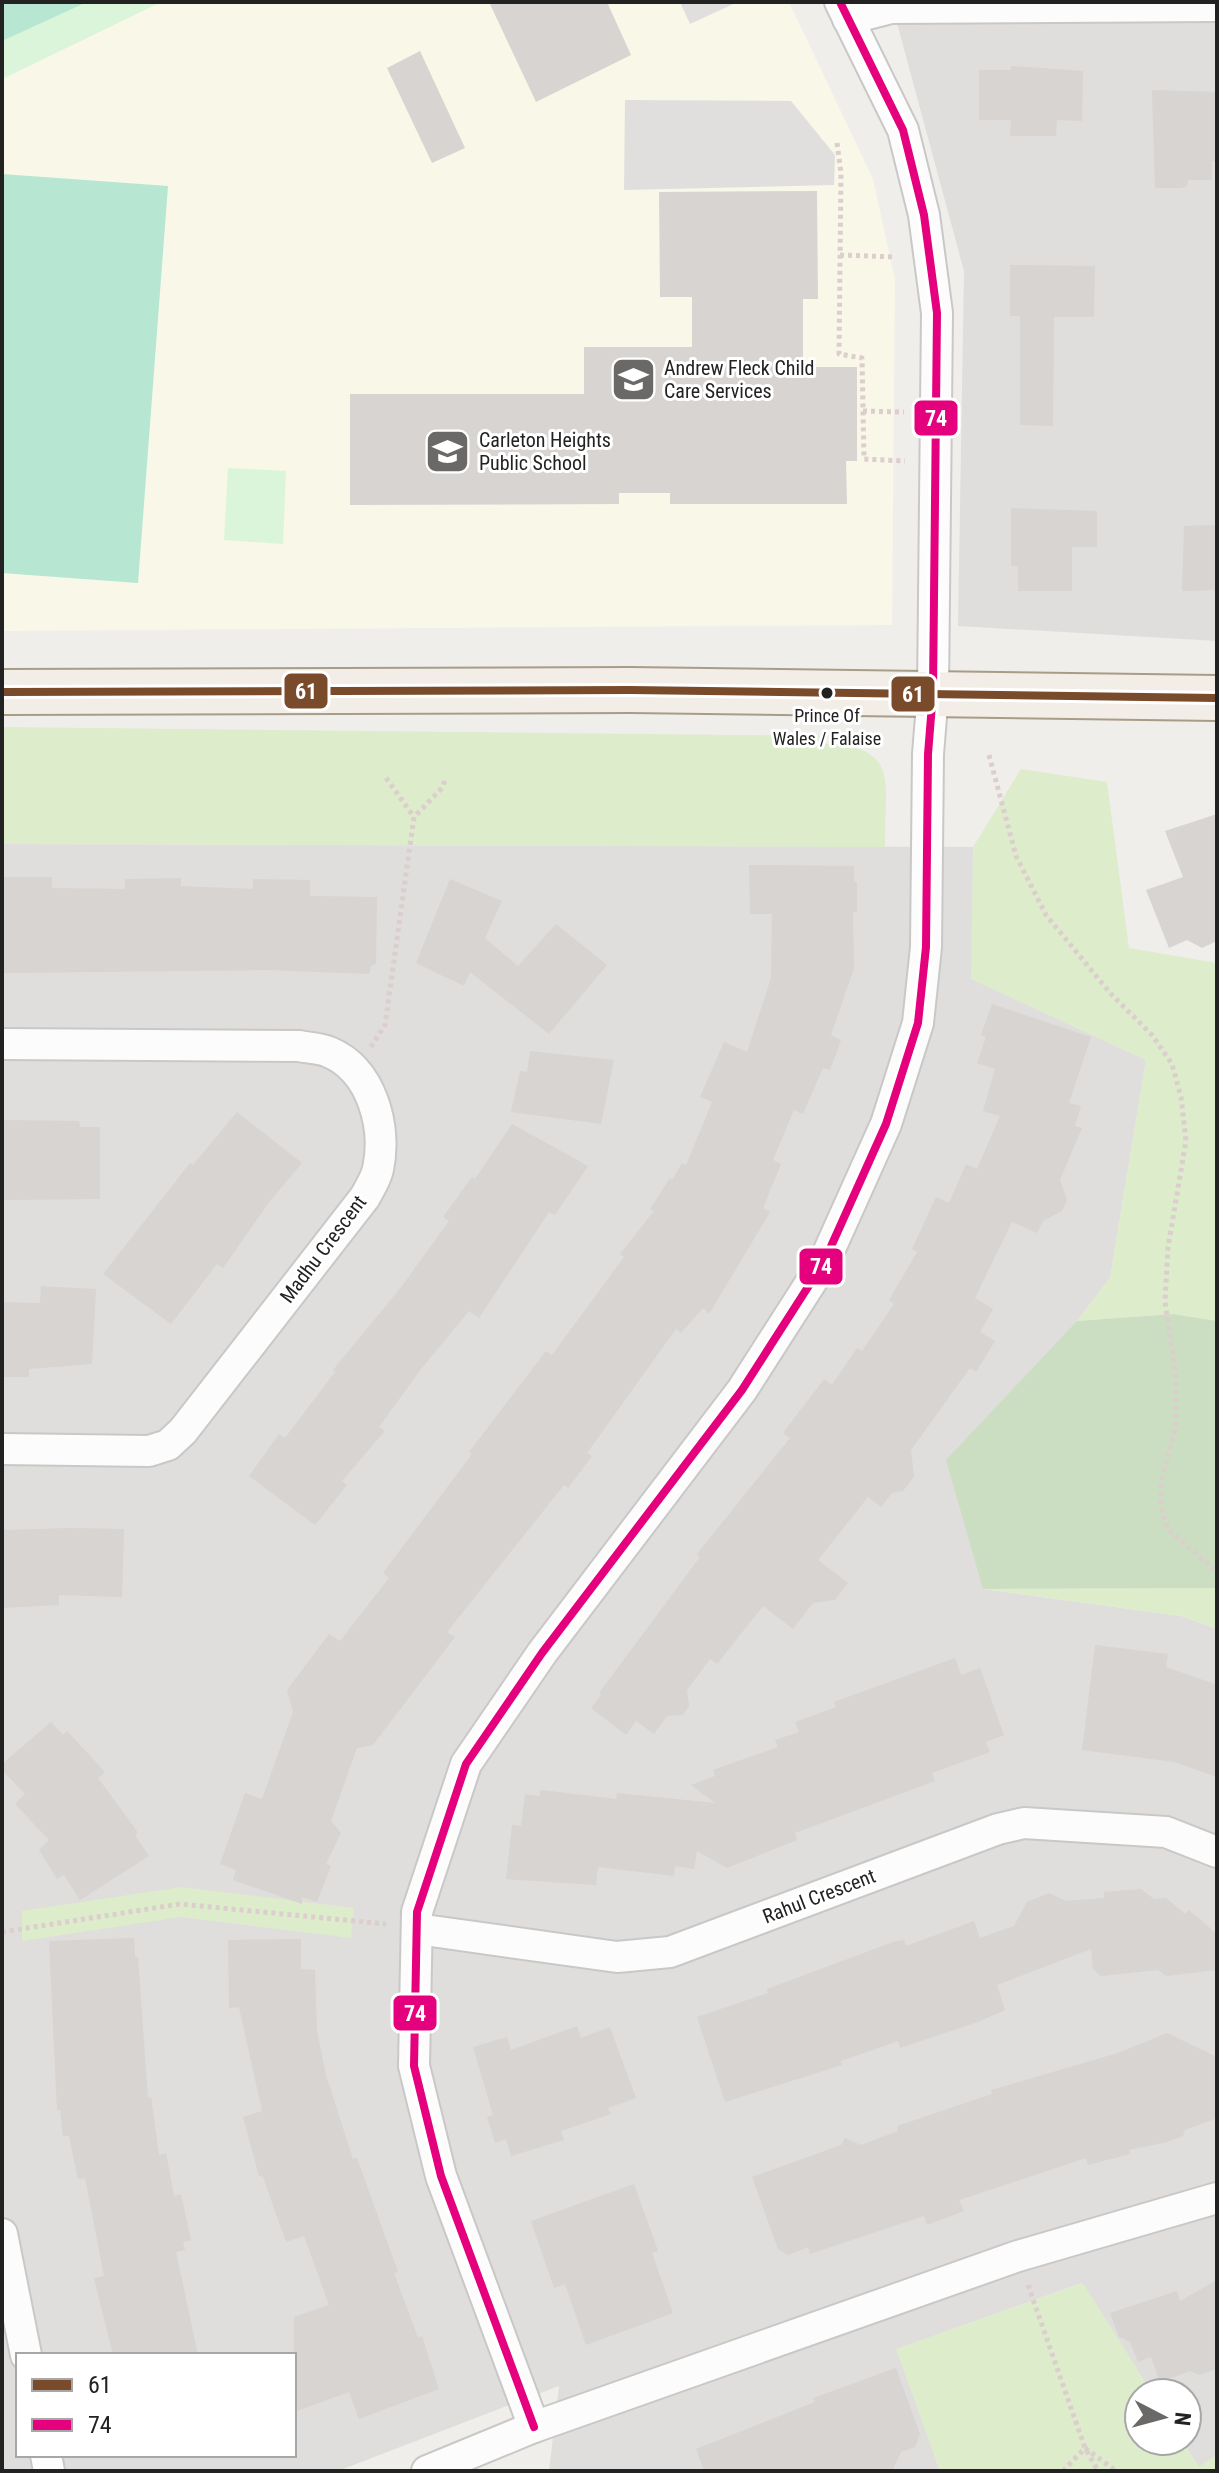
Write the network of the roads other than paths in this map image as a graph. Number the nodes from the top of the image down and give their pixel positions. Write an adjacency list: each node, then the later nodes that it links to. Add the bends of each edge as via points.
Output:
1 (1217, 6): 2 (street)
2 (844, 10): 4 (street, via 903,130 924,215 937,313)
3 (2, 692): 4 (main road)
4 (933, 692): 5 (main road); 9 (street, via 926,947 918,1023 886,1124 824,1262 742,1390 542,1653 466,1764 417,1912)
5 (1217, 698)
6 (2, 1044): 7 (street, Madhu Crescent, via 299,1046 329,1052 356,1072 376,1106 379,1138 378,1170 365,1197 168,1445 149,1451)
7 (2, 1449)
8 (1217, 1852): 9 (street, Rahul Crescent, via 1166,1832 1024,1823 650,1955 617,1957)
9 (417, 1929): 13 (street, via 414,2066 441,2176)
10 (1217, 2198): 13 (street, via 1018,2256)
11 (2, 2234): 12 (street)
12 (26, 2353)
13 (534, 2427): 14 (street)
14 (427, 2471)

